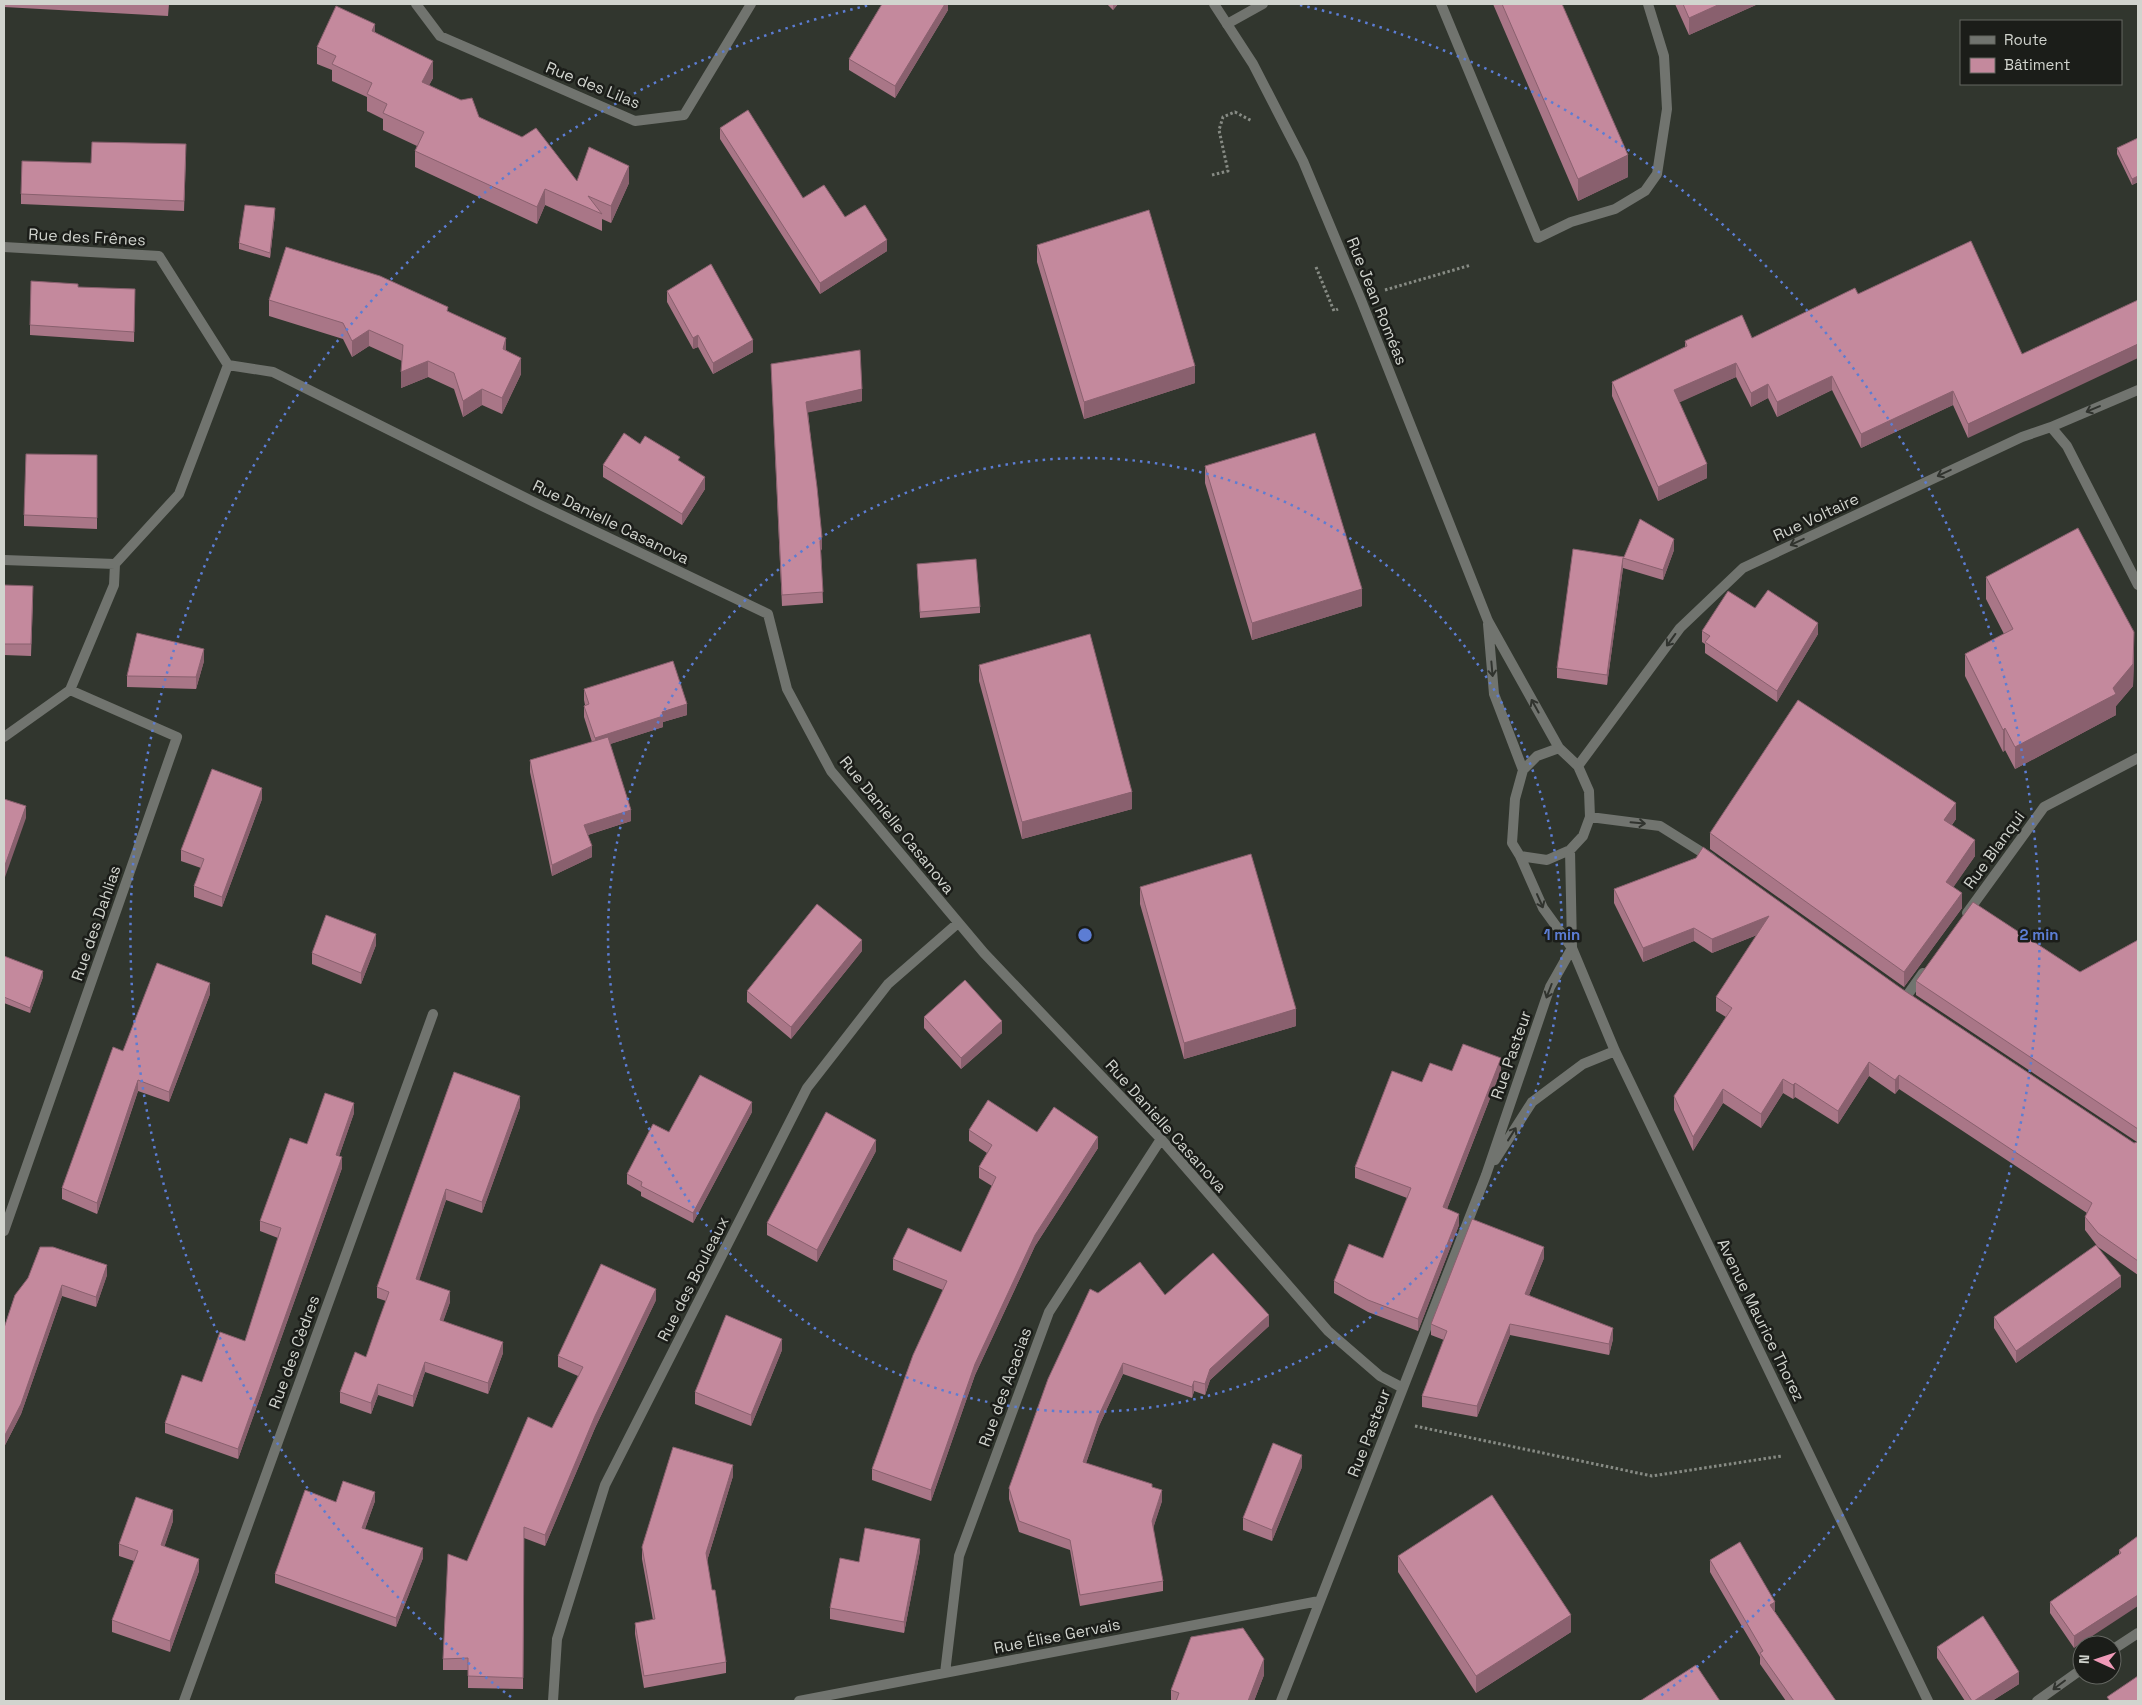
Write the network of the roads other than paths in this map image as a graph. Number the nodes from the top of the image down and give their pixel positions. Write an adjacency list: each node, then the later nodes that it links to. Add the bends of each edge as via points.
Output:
1 (416, 4): 2 (street, Rue des Lilas, via 440,36 635,121 684,115)
2 (751, 4)
3 (1214, 4): 7 (street, Rue Jean Roméas)
4 (1263, 4): 7 (street)
5 (1441, 4): 6 (street, via 1538,238 1571,222 1615,209 1645,191 1658,174 1667,109 1664,56)
6 (1648, 4)
7 (1228, 24): 15 (street, Rue Jean Roméas, via 1253,64 1303,161)
8 (4, 247): 9 (street, Rue des Frênes, via 159,256)
9 (228, 365): 13 (street, via 179,494); 26 (street, Rue Danielle Casanova, via 273,372 768,614 787,689 831,771)
10 (2138, 390): 11 (street, Rue Voltaire, one-way to 11)
11 (2051, 427): 14 (street, via 2067,446); 20 (street, Rue Voltaire, one-way to 20, via 2022,437 1743,568 1680,628)
12 (4, 560): 13 (street)
13 (115, 564): 16 (street, via 114,585)
14 (2138, 585)
15 (1488, 621): 18 (street, Rue Jean Roméas, one-way to 15); 21 (street, Rue Jean Roméas, one-way to 21, via 1494,694)
16 (70, 690): 17 (street); 35 (street, Rue des Dahlias, via 177,737)
17 (4, 737)
18 (1559, 748): 20 (street); 21 (street, via 1537,756)
19 (2138, 758): 27 (street, Rue Blanqui, via 2044,807)
20 (1578, 766): 22 (street, via 1589,791)
21 (1523, 770): 24 (street, via 1515,799 1512,844)
22 (1590, 817): 23 (street, via 1583,836); 25 (street, one-way to 25, via 1660,826)
23 (1570, 850): 24 (street, via 1547,860); 28 (street, Avenue Maurice Thorez)
24 (1520, 856): 28 (street, Avenue Maurice Thorez, one-way to 28, via 1543,908)
25 (1716, 862)
26 (958, 923): 33 (street, Rue Danielle Casanova); 43 (street, Rue des Bouleaux, via 888,984 807,1088 605,1485 557,1639)
27 (1958, 926)
28 (1572, 948): 32 (street, Avenue Maurice Thorez); 34 (street, Rue Pasteur, one-way to 34, via 1550,986)
29 (1929, 965): 30 (street)
30 (1906, 997)
31 (433, 1014): 42 (street, Rue des Cèdres)
32 (1615, 1051): 34 (street, Rue Pasteur, one-way to 32, via 1532,1102 1583,1064); 46 (street, Avenue Maurice Thorez)
33 (1161, 1139): 36 (street, Rue Danielle Casanova, via 1328,1332 1380,1376); 40 (street, Rue des Acacias, via 1048,1312 960,1556)
34 (1486, 1175): 36 (street, Rue Pasteur)
35 (4, 1231)
36 (1403, 1388): 37 (street, Rue Pasteur)
37 (1319, 1601): 40 (street, Rue Élise Gervais); 45 (street, Rue Pasteur)
38 (2138, 1633): 39 (street)
39 (2122, 1643)
40 (945, 1673): 44 (street, Rue Élise Gervais)
41 (2072, 1676): 47 (street, one-way to 47)
42 (184, 1701)
43 (553, 1701)
44 (799, 1701)
45 (1281, 1701)
46 (1928, 1701)
47 (2037, 1701)

